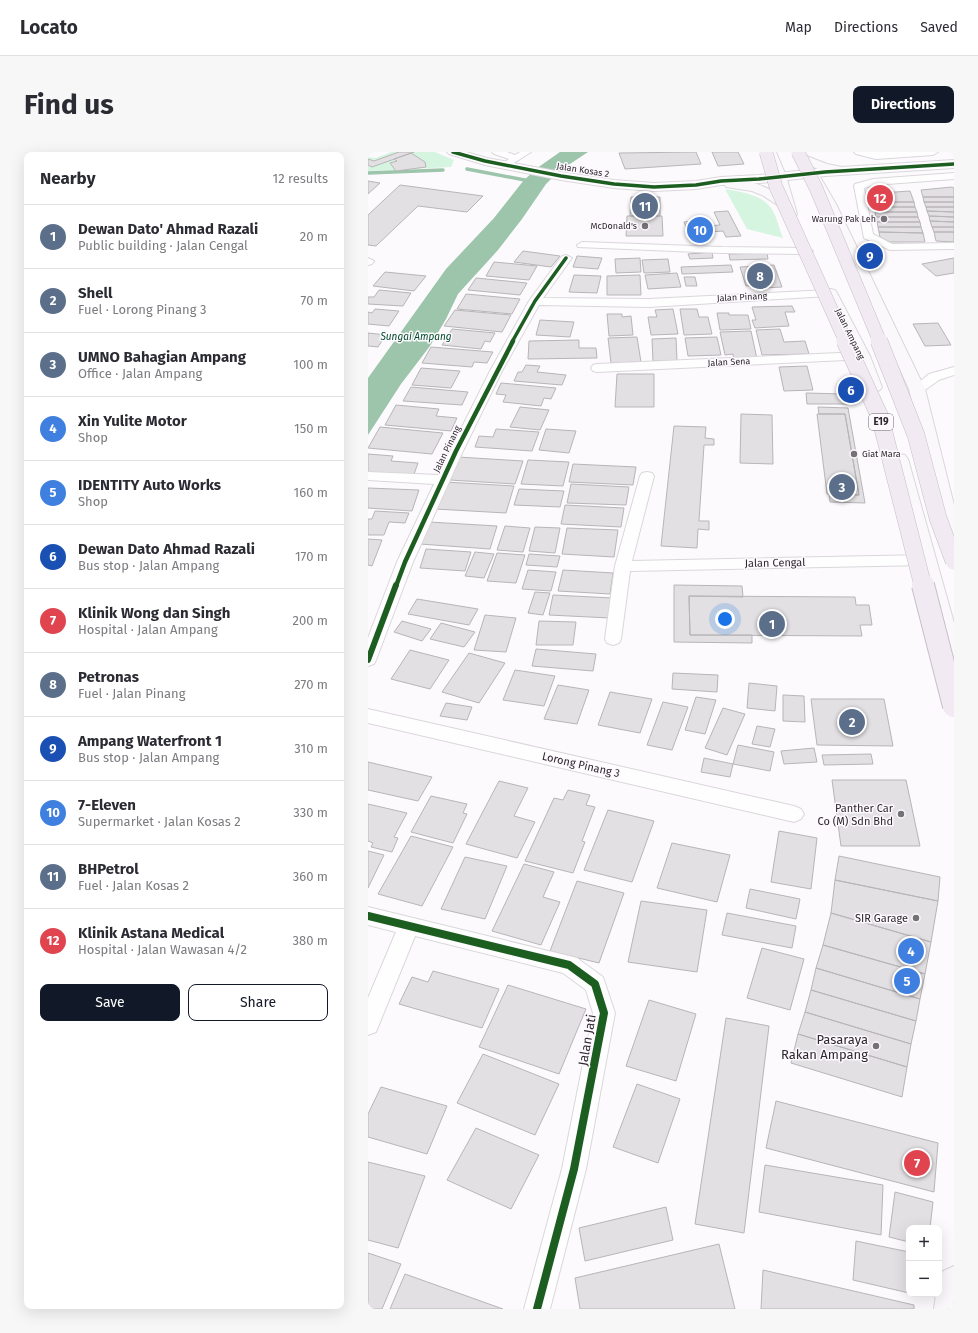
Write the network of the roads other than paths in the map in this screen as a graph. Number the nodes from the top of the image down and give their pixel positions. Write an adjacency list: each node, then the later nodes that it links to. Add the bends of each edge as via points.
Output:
1 (453, 152): 8 (street, Jalan Kosas 2)
2 (497, 152): 8 (street)
3 (526, 152): 8 (street)
4 (859, 152): 5 (street, via 876,156)
5 (933, 152)
6 (801, 154): 10 (main road, via 824,167); 11 (main road); 33 (highway, E19, bridge, via 894,376 916,435 938,518)
7 (770, 155): 13 (main road, Jalan Ampang); 14 (main road, via 754,176); 38 (highway, E19, bridge, via 776,187 880,418)
8 (512, 163): 14 (street, Jalan Kosas 2, via 557,176 614,184 654,187)
9 (954, 164): 10 (street, Jalan Kosas 2)
10 (849, 172): 11 (street, Jalan Kosas 2); 15 (main road, via 830,186)
11 (817, 174): 13 (street, Jalan Kosas 2); 15 (main road)
12 (954, 176): 18 (street, via 873,182 859,186 868,236 890,248)
13 (781, 178): 14 (street, Jalan Kosas 2); 16 (main road, Jalan Ampang)
14 (730, 182): 16 (main road, via 755,186)
15 (830, 204): 26 (main road)
16 (788, 206): 19 (main road, Jalan Ampang)
17 (582, 245): 19 (street)
18 (954, 246)
19 (808, 251): 21 (main road, Jalan Ampang)
20 (566, 258): 22 (street, Jalan Pinang)
21 (830, 293): 22 (street, Jalan Pinang, via 649,303); 23 (main road, Jalan Ampang)
22 (535, 302): 29 (street, Jalan Pinang, via 496,371)
23 (862, 356): 24 (street, Jalan Sena); 30 (main road, Jalan Ampang, via 888,422)
24 (597, 368)
25 (954, 371): 26 (street, via 934,377)
26 (917, 389): 31 (main road)
27 (368, 476): 29 (street)
28 (646, 476): 34 (street)
29 (442, 480): 36 (street, Jalan Pinang, via 405,562)
30 (917, 525): 31 (main road); 32 (main road, Jalan Ampang)
31 (953, 531)
32 (926, 560): 34 (street, Jalan Cengal); 37 (main road, Jalan Ampang)
33 (954, 561)
34 (623, 566): 35 (street)
35 (613, 639)
36 (368, 660)
37 (954, 660)
38 (954, 706)
39 (368, 716): 40 (street, Lorong Pinang 3)
40 (794, 814)
41 (368, 916): 42 (street, Jalan Jati)
42 (408, 927): 43 (street); 45 (street, Jalan Jati, via 569,965 595,984 604,1013 574,1169)
43 (368, 1025)
44 (954, 1282): 46 (main road)
45 (537, 1309)
46 (950, 1309)

